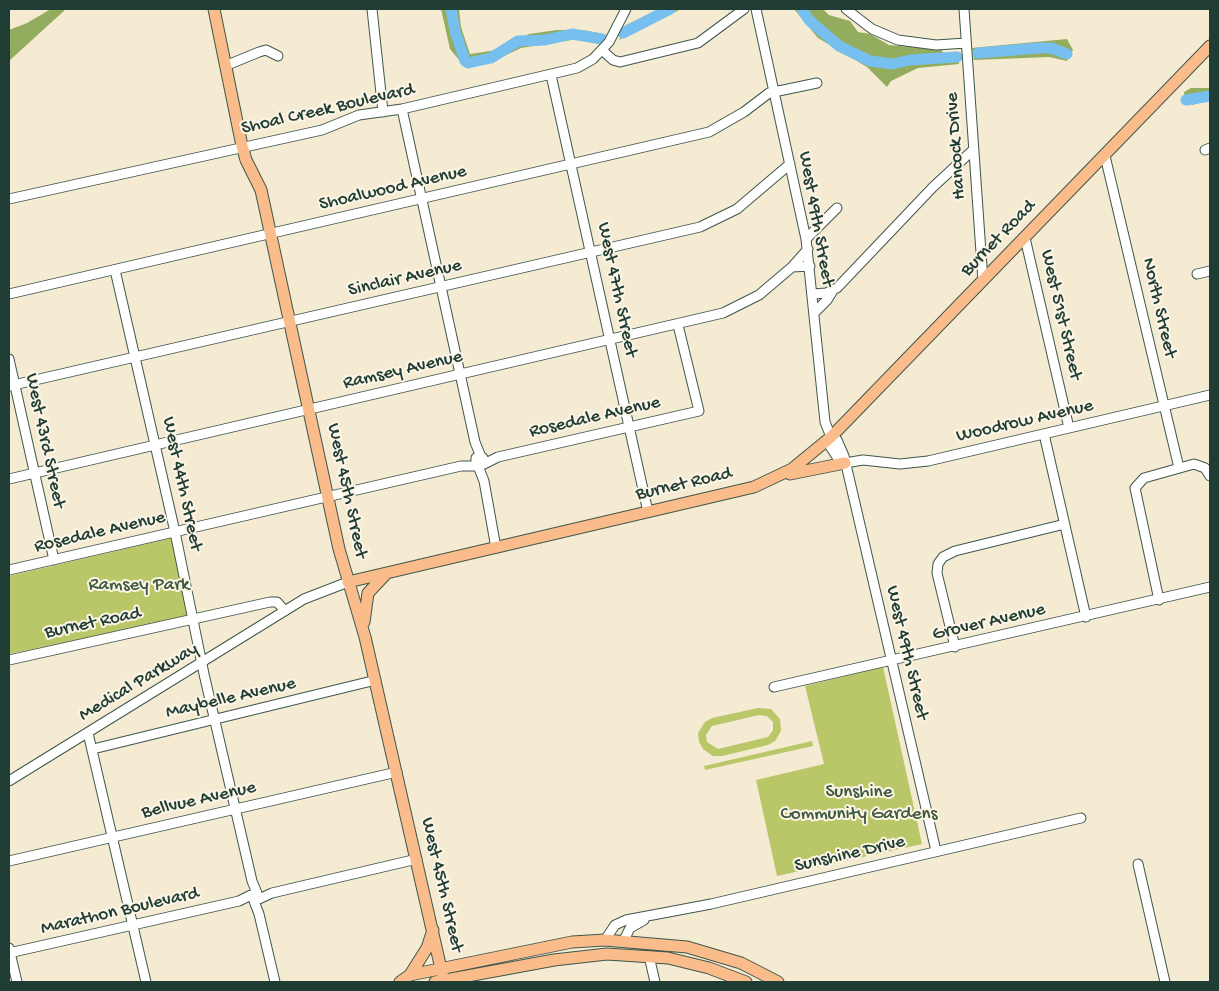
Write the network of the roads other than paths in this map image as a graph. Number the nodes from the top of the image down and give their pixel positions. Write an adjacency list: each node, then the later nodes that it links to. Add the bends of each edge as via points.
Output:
1 (214, 9): 12 (main road, West 45th Street)
2 (372, 9): 17 (street)
3 (624, 9): 10 (street, Shoal Creek Boulevard, via 615,34)
4 (744, 9): 10 (street, via 698,43 620,62)
5 (756, 9): 15 (street, West 49th Street)
6 (847, 9): 8 (street, via 872,29 898,40 936,45)
7 (964, 9): 8 (street, Hancock Drive)
8 (966, 43): 19 (street, Hancock Drive)
9 (1210, 46): 20 (main road, Burnet Road)
10 (602, 50): 13 (street, Shoal Creek Boulevard, via 585,64)
11 (278, 56): 12 (street, via 266,50)
12 (225, 66): 18 (main road, West 45th Street)
13 (551, 75): 16 (street, Shoal Creek Boulevard); 21 (street, West 47th Street)
14 (817, 83): 15 (street, Shoalwood Avenue)
15 (775, 92): 21 (street, Shoalwood Avenue, via 709,132); 22 (street, West 49th Street)
16 (402, 109): 17 (street, Shoal Creek Boulevard); 24 (street)
17 (383, 112): 18 (street, Shoal Creek Boulevard, via 348,118 322,130)
18 (242, 146): 23 (street, Shoal Creek Boulevard); 26 (main road, West 45th Street, via 261,190)
19 (973, 150): 36 (street, Hancock Drive); 38 (street)
20 (1105, 156): 27 (main road, Burnet Road); 50 (street, North Street)
21 (572, 164): 24 (street, Shoalwood Avenue); 30 (street, West 47th Street)
22 (790, 164): 28 (street, West 49th Street); 30 (street, Sinclair Avenue, via 748,201 719,219 700,227)
23 (9, 199)
24 (423, 200): 26 (street, Shoalwood Avenue); 37 (street)
25 (837, 208): 28 (street)
26 (272, 234): 33 (street, Shoalwood Avenue); 42 (main road, West 45th Street)
27 (1025, 238): 36 (main road, Burnet Road); 53 (street, West 51st Street)
28 (806, 239): 29 (street, West 49th Street)
29 (808, 249): 31 (street, Ramsey Avenue); 32 (street, West 49th Street)
30 (592, 252): 37 (street, Sinclair Avenue); 44 (street, West 47th Street)
31 (792, 266): 32 (street); 43 (street, Ramsey Avenue, via 770,288 740,306)
32 (810, 266): 40 (street, West 49th Street)
33 (115, 270): 39 (street, Shoalwood Avenue); 45 (street, West 44th Street)
34 (1210, 271): 35 (street)
35 (1197, 274)
36 (983, 281): 55 (main road, Burnet Road)
37 (442, 288): 42 (street, Sinclair Avenue); 47 (street)
38 (832, 292): 40 (street); 41 (street)
39 (9, 294)
40 (812, 294): 41 (street, West 49th Street)
41 (814, 313): 55 (street, West 49th Street, via 825,422)
42 (291, 322): 45 (street, Sinclair Avenue); 51 (main road, West 45th Street)
43 (678, 325): 44 (street, Ramsey Avenue); 52 (street, Rosedale Avenue, via 699,411)
44 (611, 340): 47 (street, Ramsey Avenue); 52 (street, West 47th Street)
45 (136, 358): 48 (street, Sinclair Avenue); 56 (street, West 44th Street)
46 (9, 359): 48 (street, West 43rd Street)
47 (460, 374): 51 (street, Ramsey Avenue); 57 (street)
48 (12, 386): 60 (street, West 43rd Street)
49 (1210, 395): 50 (street, Woodrow Avenue)
50 (1165, 406): 53 (street, Woodrow Avenue); 59 (street, North Street)
51 (310, 410): 56 (street, Ramsey Avenue); 64 (main road, West 45th Street)
52 (629, 427): 57 (street, Rosedale Avenue); 65 (street, West 47th Street)
53 (1069, 428): 54 (street, Woodrow Avenue)
54 (1044, 434): 58 (street, Woodrow Avenue, via 928,461 900,464 863,460); 66 (street)
55 (831, 437): 58 (street, West 49th Street, via 838,440); 61 (main road, Burnet Road, via 803,462)
56 (156, 444): 60 (street, Ramsey Avenue); 67 (street, West 44th Street)
57 (479, 462): 64 (street, Rosedale Avenue); 68 (street)
58 (845, 463): 61 (main road); 81 (street, West 49th Street)
59 (1179, 468): 62 (street, via 1198,465 1205,468); 74 (street, via 1144,478 1134,491)
60 (34, 473): 63 (street, Ramsey Avenue); 69 (street, West 43rd Street)
61 (780, 476): 65 (main road, Burnet Road, via 754,487)
62 (1210, 476)
63 (9, 479)
64 (328, 496): 67 (street, Rosedale Avenue); 72 (main road, West 45th Street)
65 (648, 512): 68 (main road, Burnet Road)
66 (1065, 524): 76 (street); 79 (street, via 950,552 940,560 938,577)
67 (175, 532): 69 (street, Rosedale Avenue); 77 (street, West 44th Street)
68 (496, 548): 71 (main road, Burnet Road)
69 (54, 560): 70 (street, Rosedale Avenue)
70 (9, 570)
71 (386, 575): 72 (main road, Burnet Road); 78 (main road, via 371,589 366,599)
72 (348, 582): 75 (street, Burnet Road, via 314,594); 78 (main road, West 45th Street)
73 (1210, 587): 74 (street, Grover Avenue)
74 (1159, 600): 76 (street, Grover Avenue)
75 (285, 611): 77 (street, Burnet Road, via 277,602 270,602); 82 (street, Medical Parkway)
76 (1086, 617): 79 (street, Grover Avenue)
77 (193, 620): 80 (street, Burnet Road); 82 (street, West 44th Street)
78 (364, 634): 83 (main road, West 45th Street)
79 (955, 647): 81 (street, Grover Avenue)
80 (9, 660)
81 (891, 662): 84 (street, Grover Avenue); 93 (street, West 49th Street)
82 (202, 664): 85 (street, West 44th Street); 86 (street, Medical Parkway)
83 (376, 680): 85 (street, Maybelle Avenue); 88 (main road, West 45th Street)
84 (774, 687)
85 (215, 720): 87 (street, Maybelle Avenue); 90 (street, West 44th Street)
86 (88, 733): 87 (street); 89 (street, Medical Parkway)
87 (93, 749): 92 (street)
88 (397, 772): 90 (street, Bellvue Avenue); 94 (main road, West 45th Street)
89 (9, 782)
90 (235, 809): 92 (street, Bellvue Avenue); 97 (street, West 44th Street)
91 (1081, 818): 93 (street, Sunshine Drive)
92 (114, 838): 95 (street, Bellvue Avenue); 99 (street)
93 (936, 851): 98 (street, Sunshine Drive)
94 (417, 859): 97 (street, Marathon Boulevard); 100 (main road, West 45th Street)
95 (9, 861)
96 (1138, 864): 117 (street)
97 (255, 897): 99 (street, Marathon Boulevard); 112 (street, West 44th Street)
98 (655, 915): 101 (street, Sunshine Drive, via 619,923); 102 (street, Sunshine Drive, via 632,925)
99 (134, 926): 103 (street, Marathon Boulevard); 111 (street)
100 (433, 928): 107 (main road, West 45th Street); 109 (main road, via 427,948)
101 (605, 940): 102 (main road); 107 (main road, via 572,942)
102 (624, 940): 104 (main road); 106 (main road, via 687,947)
103 (9, 951): 110 (street)
104 (606, 954): 105 (main road); 113 (main road, via 554,960)
105 (650, 958): 108 (main road, via 668,958); 114 (street)
106 (724, 958): 108 (main road); 116 (main road)
107 (442, 969): 109 (main road); 113 (main road, West 45th Street)
108 (719, 972): 115 (main road)
109 (405, 979)
110 (17, 982)
111 (146, 982)
112 (275, 982)
113 (441, 982)
114 (655, 982)
115 (746, 982)
116 (778, 982)
117 (1165, 982)

